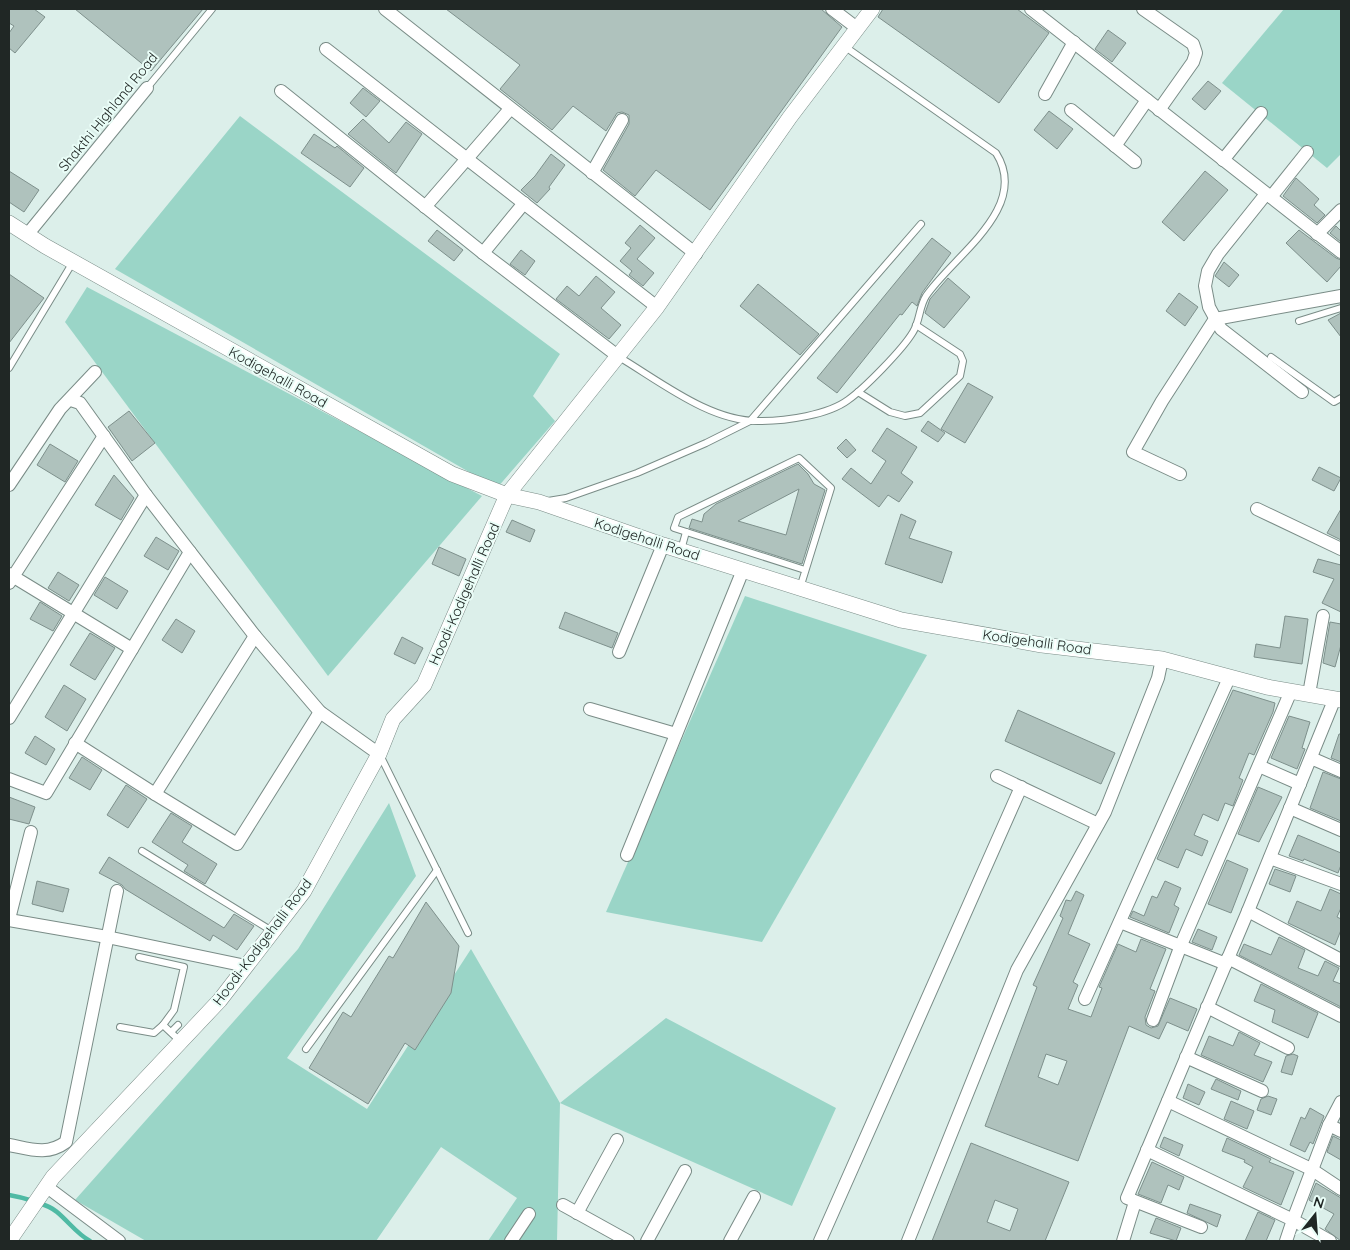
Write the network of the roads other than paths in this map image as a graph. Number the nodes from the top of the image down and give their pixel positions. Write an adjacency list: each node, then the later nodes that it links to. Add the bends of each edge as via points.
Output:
1 (212, 9): 11 (lane, Shakthi Highland Road)
2 (385, 9): 15 (street)
3 (832, 9): 7 (street)
4 (872, 9): 7 (street, Hoodi-Kodigehalli Road)
5 (1031, 9): 8 (street)
6 (1143, 9): 17 (street, via 1193,44 1196,53)
7 (857, 28): 9 (street, Hoodi-Kodigehalli Road)
8 (1074, 42): 13 (street); 14 (street)
9 (844, 46): 36 (street, Hoodi-Kodigehalli Road, via 790,116); 43 (lane, via 996,153 1004,164 1007,182 992,221 926,296)
10 (326, 48): 22 (street)
11 (147, 88): 33 (street, Shakthi Highland Road)
12 (280, 91): 28 (street)
13 (1045, 94)
14 (1147, 100): 17 (street); 20 (street)
15 (510, 109): 22 (street); 25 (street)
16 (1071, 110): 20 (street)
17 (1159, 110): 23 (street)
18 (1260, 113): 23 (street)
19 (622, 120): 25 (street)
20 (1115, 146): 24 (street)
21 (1307, 152): 26 (street)
22 (467, 158): 27 (street); 28 (street)
23 (1223, 160): 26 (street)
24 (1136, 162)
25 (592, 173): 36 (street)
26 (1268, 195): 32 (street); 41 (street, via 1218,254 1208,271 1205,286 1209,308)
27 (524, 203): 35 (street); 39 (street)
28 (425, 207): 35 (street)
29 (1341, 210): 32 (street)
30 (9, 223): 33 (street, Kodigehalli Road)
31 (921, 224): 52 (lane)
32 (1317, 234): 34 (street)
33 (27, 235): 37 (street, Kodigehalli Road)
34 (1341, 252)
35 (484, 253): 44 (street)
36 (696, 254): 39 (street, Hoodi-Kodigehalli Road)
37 (73, 262): 46 (lane); 57 (street, Kodigehalli Road, via 452,474)
38 (1341, 296): 41 (street)
39 (657, 307): 44 (street, Hoodi-Kodigehalli Road)
40 (1341, 308): 42 (lane)
41 (1215, 319): 49 (street, via 1221,329); 54 (street, via 1133,452)
42 (1298, 321)
43 (916, 325): 48 (lane, via 908,339); 48 (lane, via 960,354 964,361 960,376 920,413 905,416 890,412)
44 (619, 357): 52 (lane, via 712,412); 57 (street, Hoodi-Kodigehalli Road)
45 (1271, 357): 50 (lane, via 1334,402)
46 (9, 368)
47 (95, 372): 51 (street)
48 (858, 392): 52 (lane, via 831,409 795,418)
49 (1302, 392)
50 (1341, 398)
51 (71, 400): 53 (street, via 80,403); 55 (street, via 60,409)
52 (750, 421): 58 (lane, via 637,473 566,498)
53 (104, 436): 56 (street); 67 (street)
54 (1180, 474)
55 (9, 485)
56 (146, 495): 64 (street); 69 (street)
57 (507, 495): 58 (street, Kodigehalli Road); 84 (street, Hoodi-Kodigehalli Road, via 424,685 393,719)
58 (539, 502): 61 (street, Kodigehalli Road)
59 (1257, 509): 62 (street)
60 (686, 532): 63 (lane); 66 (lane); 66 (lane, via 674,528 678,518 799,458 831,488)
61 (662, 545): 63 (street, Kodigehalli Road); 73 (street)
62 (1341, 549)
63 (681, 551): 65 (street, Kodigehalli Road)
64 (190, 552): 71 (street); 72 (street)
65 (743, 570): 68 (street, Kodigehalli Road); 82 (street)
66 (805, 570): 68 (lane)
67 (10, 578): 69 (street)
68 (800, 588): 74 (street, Kodigehalli Road, via 901,620 1042,645)
69 (73, 613): 72 (street); 81 (street)
70 (1323, 616): 77 (street)
71 (254, 636): 80 (street); 92 (street)
72 (132, 649): 83 (street)
73 (618, 652)
74 (1162, 659): 75 (street, Kodigehalli Road); 94 (street, via 1158,678)
75 (1229, 678): 76 (street, Kodigehalli Road); 105 (street)
76 (1291, 691): 77 (street, Kodigehalli Road); 86 (street)
77 (1309, 694): 78 (street, Kodigehalli Road)
78 (1340, 699): 85 (street)
79 (590, 709): 82 (street)
80 (320, 712): 84 (street); 92 (street, via 237,844)
81 (9, 718)
82 (676, 734): 98 (street)
83 (75, 743): 89 (street, via 46,793); 92 (street)
84 (379, 754): 100 (lane); 106 (street, Hoodi-Kodigehalli Road, via 304,891)
85 (1311, 758): 87 (street); 90 (street)
86 (1258, 766): 90 (street); 109 (street)
87 (1341, 771)
88 (997, 776): 91 (street)
89 (9, 779)
90 (1300, 784): 93 (street)
91 (1021, 787): 94 (street); 150 (street)
92 (154, 794)
93 (1290, 808): 95 (street); 99 (street)
94 (1098, 824): 151 (street, via 1017,970)
95 (1341, 830)
96 (31, 832): 104 (street)
97 (142, 851): 106 (lane)
98 (627, 855)
99 (1270, 858): 101 (street); 103 (street)
100 (437, 870): 107 (lane); 123 (lane)
101 (1341, 884)
102 (118, 891): 108 (street)
103 (1248, 911): 111 (street); 112 (street)
104 (9, 919): 108 (street)
105 (1120, 922): 109 (street); 114 (street)
106 (273, 932): 113 (street, Hoodi-Kodigehalli Road)
107 (468, 933)
108 (107, 937): 113 (street); 131 (street, via 66,1142 46,1152)
109 (1181, 945): 112 (street); 117 (street)
110 (139, 957): 118 (lane, via 184,967 174,1010)
111 (1341, 960)
112 (1227, 961): 115 (street); 116 (street)
113 (246, 966): 121 (street, Hoodi-Kodigehalli Road, via 220,1000)
114 (1085, 999)
115 (1207, 1008): 122 (street); 124 (street)
116 (1341, 1016)
117 (1153, 1020)
118 (163, 1025): 120 (lane, via 154,1033); 121 (lane)
119 (178, 1025): 121 (lane)
120 (120, 1027)
121 (176, 1036): 136 (street, Hoodi-Kodigehalli Road, via 53,1177)
122 (1288, 1048)
123 (306, 1049)
124 (1186, 1057): 125 (street); 126 (street)
125 (1262, 1091)
126 (1168, 1102): 132 (street); 133 (street)
127 (1341, 1102): 128 (street)
128 (1329, 1125): 129 (street); 133 (street)
129 (1341, 1132)
130 (617, 1140): 140 (street)
131 (9, 1144)
132 (1147, 1150): 138 (street, via 1126,1198); 142 (street)
133 (1311, 1169): 135 (street); 142 (street)
134 (684, 1171): 148 (street)
135 (1341, 1189)
136 (40, 1197): 144 (street, Hoodi-Kodigehalli Road); 145 (street)
137 (754, 1197): 149 (street)
138 (1136, 1202): 143 (street); 152 (street)
139 (562, 1205): 140 (street)
140 (577, 1213): 147 (street)
141 (529, 1214): 146 (street)
142 (1293, 1220): 153 (street); 154 (street)
143 (1201, 1227)
144 (9, 1241)
145 (119, 1241)
146 (511, 1241)
147 (628, 1241)
148 (647, 1241)
149 (730, 1241)
150 (820, 1241)
151 (908, 1241)
152 (1123, 1241)
153 (1286, 1241)
154 (1330, 1241)

